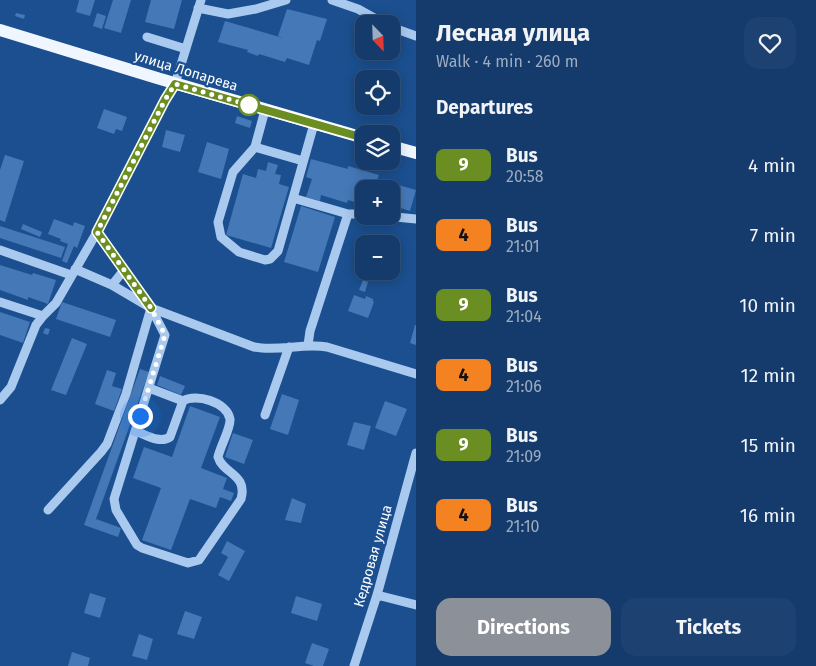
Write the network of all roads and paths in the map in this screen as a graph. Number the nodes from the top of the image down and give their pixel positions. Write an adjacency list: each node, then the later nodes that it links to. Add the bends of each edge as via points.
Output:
1 (286, 0): 3 (street, via 228,14)
2 (332, 0): 4 (street)
3 (200, 4): 9 (street)
4 (370, 15)
5 (0, 30): 10 (main road, улица Лопарева)
6 (400, 31): 7 (street)
7 (416, 36)
8 (147, 37): 9 (street)
9 (186, 49): 10 (street)
10 (175, 84): 11 (main road, улица Лопарева); 23 (street)
11 (265, 110): 12 (main road, улица Лопарева); 14 (street)
12 (314, 124): 13 (main road, улица Лопарева); 17 (street)
13 (355, 135)
14 (255, 147): 17 (street); 18 (street, via 233,172 218,222 221,237 239,252 270,259 278,251)
15 (400, 149): 16 (main road)
16 (416, 154)
17 (303, 161): 18 (street)
18 (293, 198): 19 (street)
19 (348, 214): 20 (street); 31 (street)
20 (355, 214)
21 (400, 217): 22 (street)
22 (416, 218)
23 (97, 232): 25 (street); 26 (street)
24 (0, 250): 26 (street)
25 (124, 270): 27 (street); 29 (street)
26 (73, 272): 27 (street); 30 (street, via 56,303)
27 (112, 286): 29 (street)
28 (0, 302): 30 (street)
29 (151, 308): 32 (street, via 254,347); 34 (street, via 165,335); 40 (street, via 126,394 107,444)
30 (43, 316): 35 (street, via 36,325 11,387)
31 (308, 346): 32 (street); 33 (street, via 327,347)
32 (289, 347): 37 (street)
33 (416, 374)
34 (149, 388): 36 (street); 38 (street)
35 (0, 400)
36 (183, 401): 38 (street, via 168,439 161,440); 38 (street, via 193,397 212,401 228,415 230,422 218,457 242,489 241,498 199,560 188,562 137,545 116,510 114,499)
37 (266, 415)
38 (136, 431)
39 (416, 454): 41 (street, Кедровая улица)
40 (48, 510)
41 (377, 594): 42 (street); 43 (street, Кедровая улица)
42 (416, 605)
43 (354, 666)

